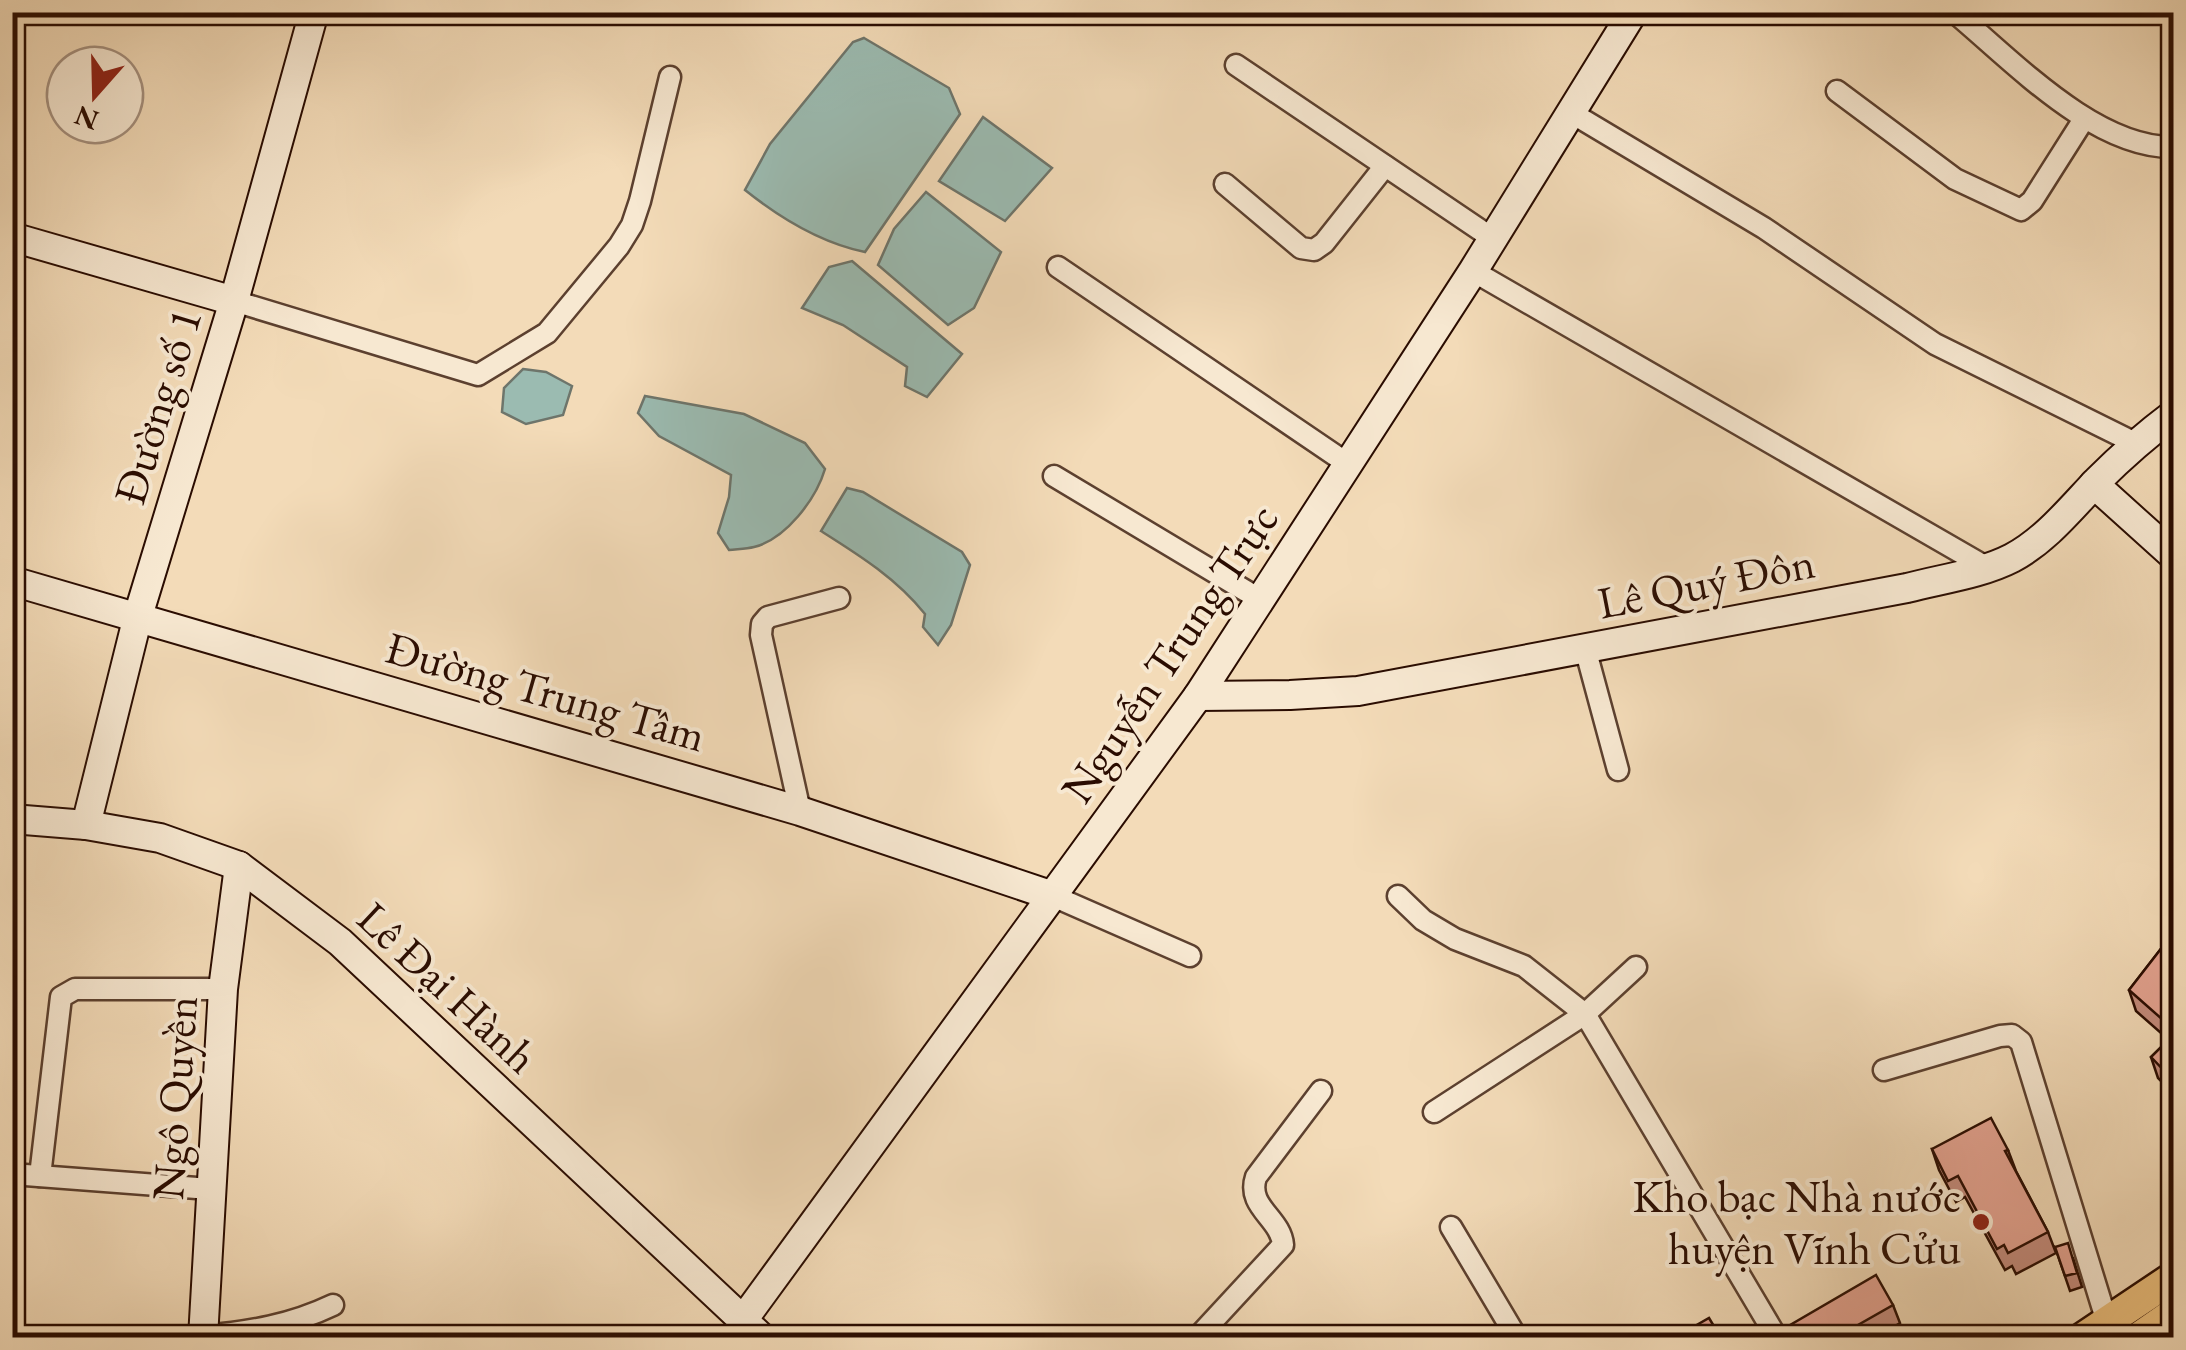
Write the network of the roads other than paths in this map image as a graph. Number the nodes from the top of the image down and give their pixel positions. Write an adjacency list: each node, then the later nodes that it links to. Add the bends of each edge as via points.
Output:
1 (314, 12): 16 (street, Đường số 1)
2 (1633, 12): 7 (street, Nguyễn Trung Trực)
3 (1954, 12): 8 (street)
4 (1236, 65): 10 (street)
5 (670, 77): 16 (street, via 640,201 619,246 546,333 478,375)
6 (1837, 91): 8 (street, via 1955,179 2021,210)
7 (1570, 112): 13 (street, Nguyễn Trung Trực); 18 (street, via 1764,228 1934,344)
8 (2084, 119): 9 (street, via 2134,143)
9 (2174, 147)
10 (1386, 166): 11 (street, via 1314,250 1300,248); 13 (street)
11 (1224, 184)
12 (12, 237): 16 (street)
13 (1492, 238): 15 (street, Nguyễn Trung Trực)
14 (1058, 268): 19 (street)
15 (1473, 271): 19 (street, Nguyễn Trung Trực); 23 (street)
16 (234, 301): 27 (street, Đường số 1)
17 (2174, 414): 18 (street, Lê Quý Đôn)
18 (2135, 443): 21 (street, Lê Quý Đôn)
19 (1348, 464): 26 (street, Nguyễn Trung Trực)
20 (1054, 476): 26 (street)
21 (2094, 484): 22 (street); 23 (street, Lê Quý Đôn, via 2027,549)
22 (2174, 556)
23 (1986, 567): 28 (street, Lê Quý Đôn, via 1908,588)
24 (12, 581): 27 (street, Đường Trung Tâm)
25 (839, 598): 31 (street, via 762,624)
26 (1261, 600): 29 (street, Nguyễn Trung Trực)
27 (138, 616): 31 (street, Đường Trung Tâm); 33 (street, Đường số 1)
28 (1586, 648): 29 (street, Lê Quý Đôn, via 1358,690); 30 (street)
29 (1198, 696): 35 (street, Nguyễn Trung Trực)
30 (1618, 770)
31 (800, 811): 35 (street, Đường Trung Tâm)
32 (12, 819): 33 (street, Lê Đại Hành)
33 (86, 825): 34 (street, Lê Đại Hành, via 160,838)
34 (239, 866): 39 (street, Ngô Quyền); 51 (street, Lê Đại Hành, via 340,942)
35 (1052, 896): 37 (street); 51 (street, Nguyễn Trung Trực)
36 (1398, 896): 40 (street, via 1455,939 1524,966)
37 (1190, 956)
38 (1636, 967): 40 (street)
39 (223, 990): 45 (street, via 75,989 61,997); 46 (street, Ngô Quyền)
40 (1585, 1014): 43 (street); 56 (street)
41 (1884, 1070): 52 (street, via 2000,1036 2022,1042)
42 (1322, 1091): 54 (street, via 1252,1188 1283,1245)
43 (1434, 1112)
44 (12, 1174): 45 (street)
45 (40, 1176): 46 (street)
46 (210, 1189): 53 (street, Ngô Quyền)
47 (1451, 1228): 55 (street)
48 (2174, 1277): 52 (main road)
49 (333, 1305): 53 (street, via 302,1320)
50 (2174, 1313): 57 (main road)
51 (753, 1329)
52 (2095, 1330)
53 (203, 1337)
54 (1197, 1338)
55 (1516, 1338)
56 (1778, 1338)
57 (2138, 1338)

